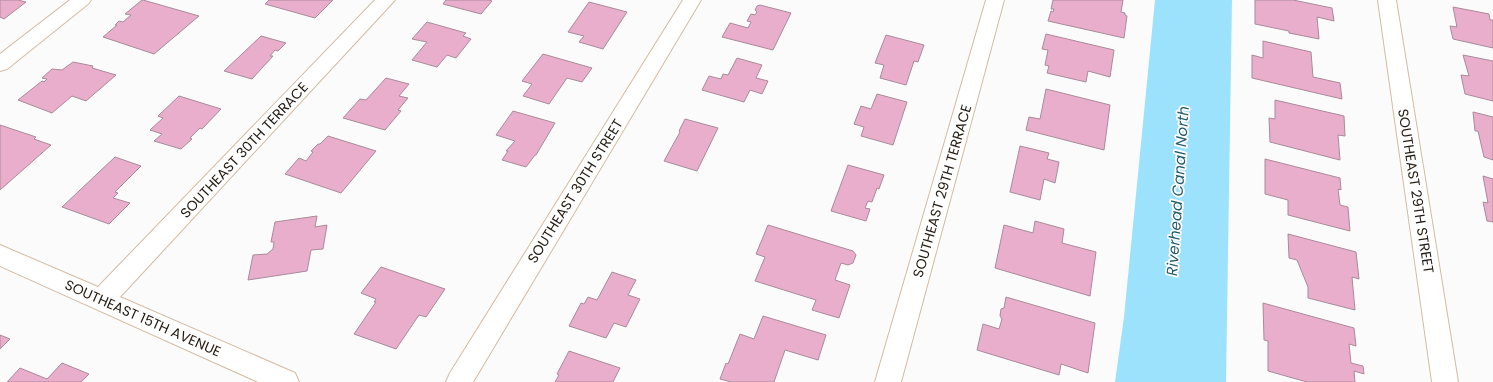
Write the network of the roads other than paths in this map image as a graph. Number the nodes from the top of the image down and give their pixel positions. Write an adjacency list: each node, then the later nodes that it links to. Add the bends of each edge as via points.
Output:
1 (82, 0): 6 (street)
2 (386, 0): 8 (street, SOUTHEAST 30TH TERRACE)
3 (692, 0): 10 (street, SOUTHEAST 30TH STREET)
4 (995, 0): 11 (street, SOUTHEAST 29TH TERRACE)
5 (1386, 0): 12 (street, SOUTHEAST 29TH STREET)
6 (0, 64)
7 (0, 255): 8 (street, SOUTHEAST 15TH AVENUE)
8 (103, 299): 9 (street, SOUTHEAST 15TH AVENUE)
9 (286, 382)
10 (459, 382)
11 (888, 382)
12 (1445, 382)

